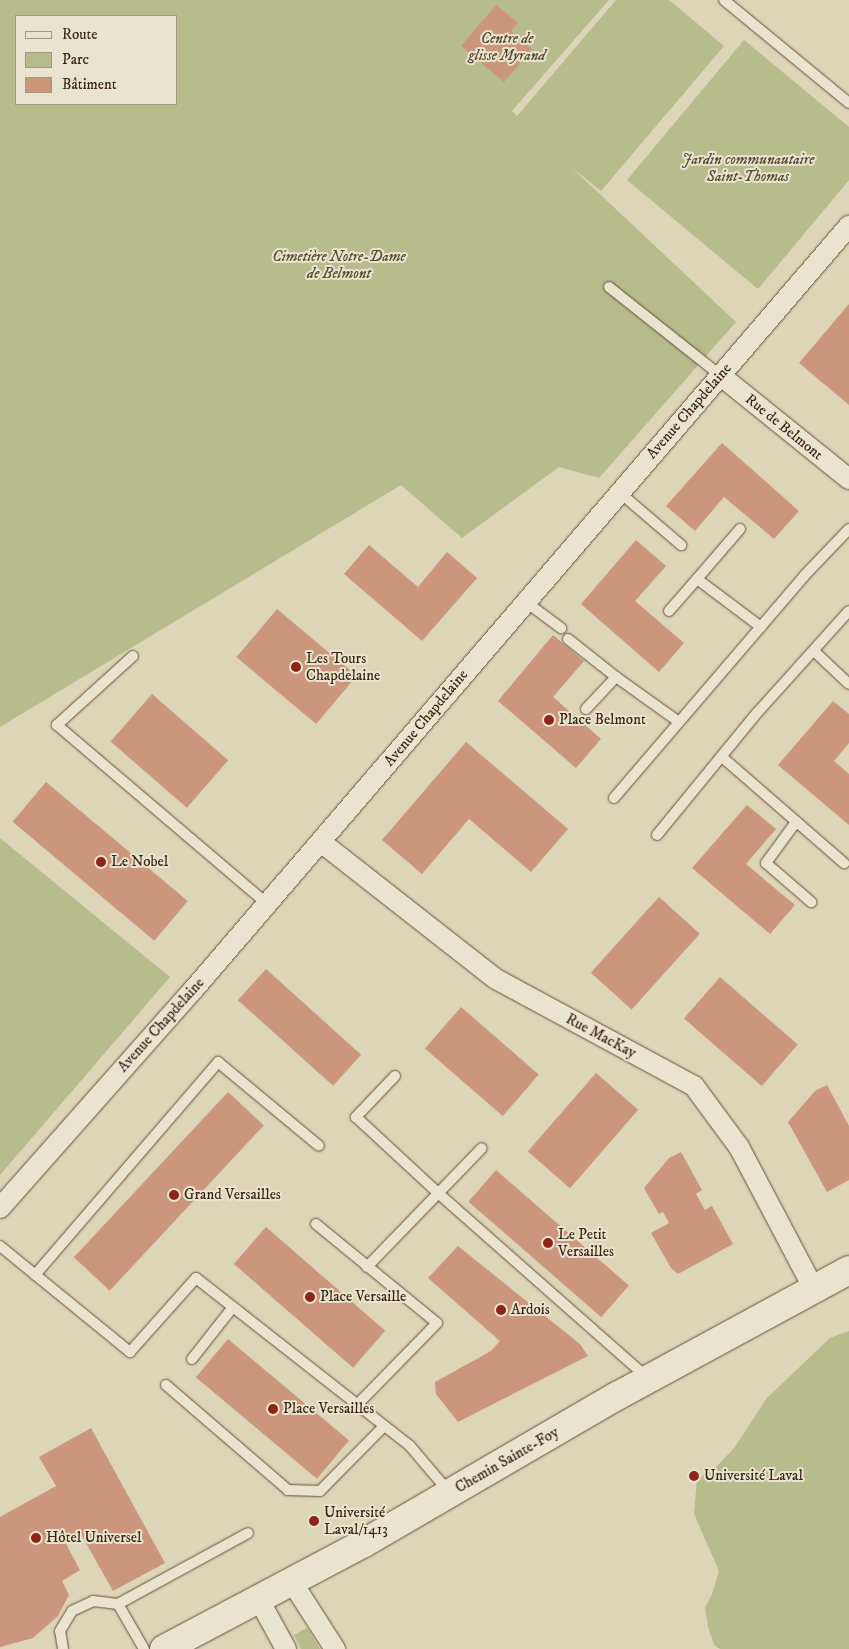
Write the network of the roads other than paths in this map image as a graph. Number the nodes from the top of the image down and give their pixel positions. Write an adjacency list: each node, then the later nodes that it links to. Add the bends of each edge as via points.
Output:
1 (724, 0): 2 (lane)
2 (849, 103)
3 (849, 226): 5 (street, Avenue Chapdelaine)
4 (609, 287): 5 (lane)
5 (720, 375): 6 (street, Rue de Belmont); 7 (street, Avenue Chapdelaine)
6 (849, 479)
7 (619, 492): 10 (lane); 12 (street, Avenue Chapdelaine)
8 (849, 528): 15 (lane)
9 (740, 530): 11 (lane)
10 (681, 545)
11 (697, 579): 13 (lane); 15 (lane)
12 (526, 602): 16 (lane); 28 (street, Avenue Chapdelaine)
13 (668, 611)
14 (849, 611): 18 (lane)
15 (761, 627): 23 (lane)
16 (561, 628)
17 (568, 639): 20 (lane)
18 (814, 651): 21 (lane); 24 (lane, via 757,713)
19 (133, 656): 31 (lane, via 57,726)
20 (616, 677): 22 (lane); 23 (lane)
21 (849, 684)
22 (586, 709)
23 (678, 722): 25 (lane)
24 (722, 758): 26 (lane); 27 (lane)
25 (614, 798)
26 (796, 822): 29 (lane); 30 (lane, via 766,863)
27 (657, 835)
28 (321, 842): 31 (street, Avenue Chapdelaine); 42 (street, Rue MacKay, via 496,979 694,1086 739,1147)
29 (844, 864)
30 (811, 902)
31 (267, 904): 36 (street, Avenue Chapdelaine)
32 (395, 1076): 35 (lane, via 356,1117)
33 (319, 1146): 41 (lane, via 218,1062)
34 (482, 1148): 35 (lane)
35 (438, 1193): 39 (lane); 45 (lane)
36 (0, 1208)
37 (316, 1224): 39 (lane)
38 (0, 1246): 41 (lane)
39 (367, 1266): 47 (lane, via 437,1323)
40 (849, 1270): 42 (main road, Chemin Sainte-Foy)
41 (36, 1276): 43 (lane, via 130,1352 196,1278)
42 (814, 1289): 45 (main road, Chemin Sainte-Foy)
43 (233, 1307): 44 (lane); 47 (lane)
44 (192, 1358)
45 (648, 1378): 49 (main road, Chemin Sainte-Foy)
46 (166, 1385): 48 (lane, via 288,1490 320,1491)
47 (357, 1405): 48 (lane)
48 (384, 1426): 49 (lane, via 410,1446)
49 (450, 1493): 51 (main road, Chemin Sainte-Foy)
50 (248, 1533): 53 (lane)
51 (292, 1582): 52 (main road, Chemin Sainte-Foy); 58 (street)
52 (258, 1598): 56 (main road, Chemin Sainte-Foy); 57 (street)
53 (118, 1604): 54 (lane, via 93,1600 72,1611 60,1630); 55 (lane)
54 (64, 1649)
55 (144, 1649)
56 (164, 1649)
57 (286, 1649)
58 (335, 1649)

